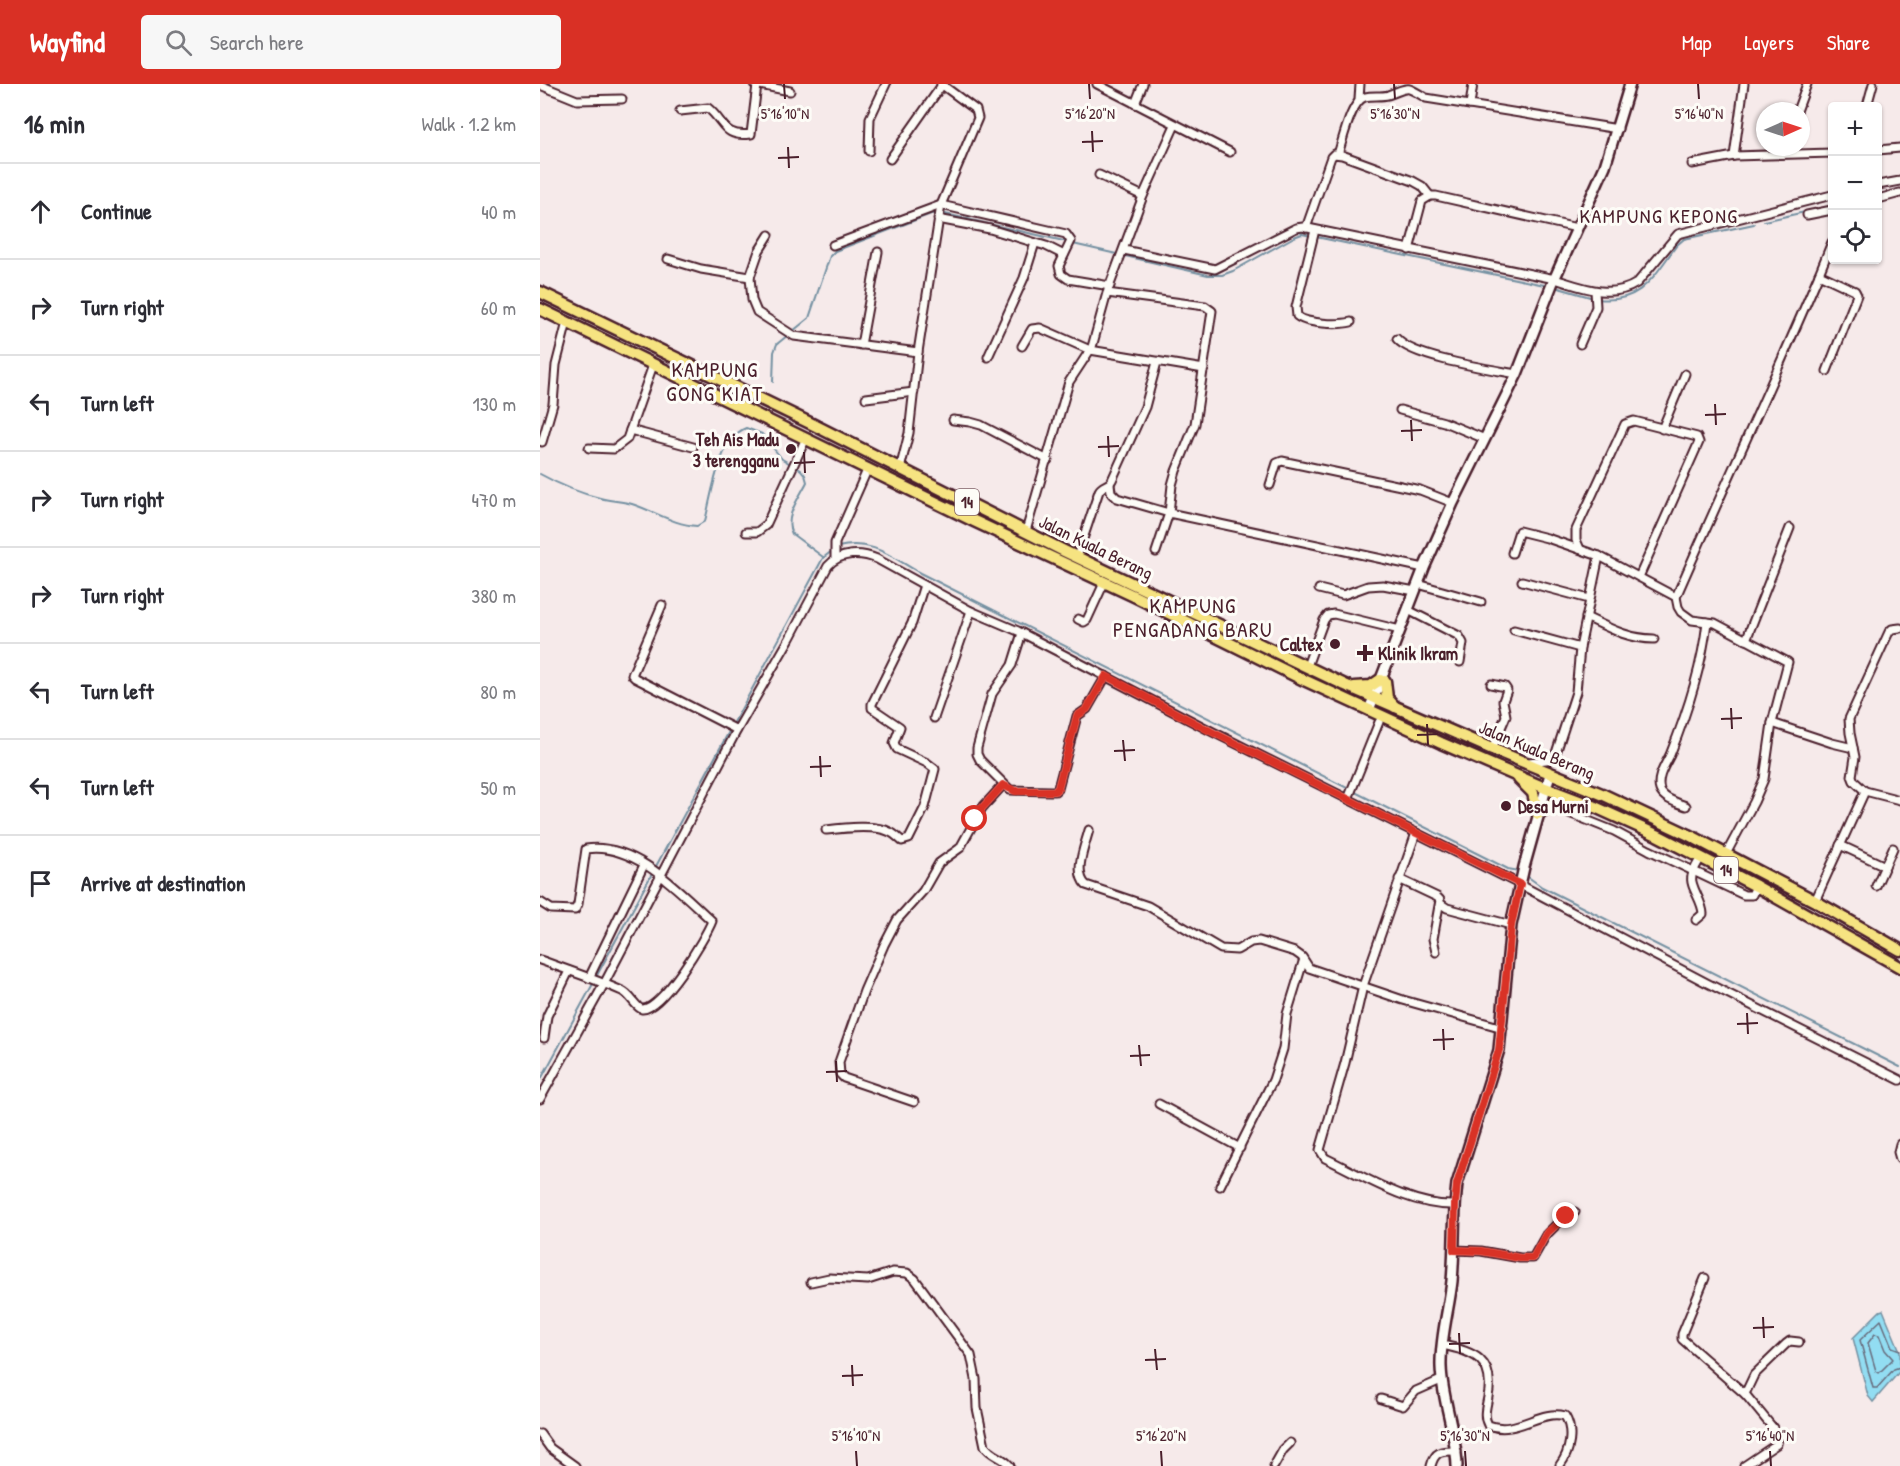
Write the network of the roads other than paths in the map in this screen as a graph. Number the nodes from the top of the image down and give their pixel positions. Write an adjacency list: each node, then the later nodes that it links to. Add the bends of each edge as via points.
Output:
1 (754, 84): 13 (street); 20 (street, via 751,134 729,132 708,108)
2 (886, 84): 25 (street, via 870,118)
3 (941, 84): 30 (street); 40 (street, via 976,110 978,118)
4 (1097, 84): 18 (street)
5 (1143, 84): 18 (street)
6 (1360, 84): 15 (street)
7 (1473, 84): 19 (street)
8 (1630, 84): 22 (main road)
9 (1744, 84): 29 (street)
10 (1807, 84): 16 (street)
11 (1873, 84): 17 (street)
12 (540, 85): 14 (street, via 578,100)
13 (790, 91)
14 (622, 99)
15 (1359, 99): 19 (street, via 1410,88 1426,98); 28 (street)
16 (1800, 102)
17 (1868, 102)
18 (1135, 104): 21 (street)
19 (1470, 105): 22 (street)
20 (680, 111)
21 (1175, 125): 26 (street); 36 (street)
22 (1618, 129): 45 (main road)
23 (1900, 148): 24 (street)
24 (1882, 150)
25 (869, 151)
26 (1230, 152)
27 (1828, 153): 29 (street)
28 (1338, 154): 37 (street, via 1413,181); 44 (street, via 1331,158)
29 (1734, 156): 31 (street)
30 (890, 159)
31 (1692, 164)
32 (1099, 175): 36 (street)
33 (1900, 181): 34 (street)
34 (1882, 184)
35 (1900, 194): 39 (street)
36 (1143, 196): 53 (street)
37 (1430, 196): 45 (street); 50 (street, via 1422,201)
38 (1828, 196): 60 (street, via 1678,234 1637,284 1618,291)
39 (1882, 198)
40 (941, 206): 43 (street); 49 (street); 54 (street, via 1061,232 1070,237)
41 (1828, 211): 42 (street)
42 (1807, 215)
43 (939, 218): 48 (street); 71 (street)
44 (1306, 228): 46 (street); 53 (street, via 1296,228 1215,269)
45 (1577, 228): 58 (main road)
46 (1314, 231): 50 (street); 65 (street, via 1297,316 1304,320)
47 (769, 235): 57 (street)
48 (1035, 243): 54 (street); 72 (street, via 1024,278)
49 (832, 245)
50 (1409, 250): 58 (street)
51 (878, 252): 68 (street)
52 (1828, 253): 56 (street)
53 (1123, 254): 59 (street)
54 (1064, 255): 59 (street, via 1059,269 1063,277)
55 (668, 259): 57 (street)
56 (1819, 273): 76 (street, via 1857,293); 113 (street)
57 (750, 277): 68 (street, via 757,312 794,336)
58 (1554, 280): 60 (street); 77 (main road)
59 (1109, 290): 70 (street); 75 (street, via 1209,307 1212,318)
60 (1595, 291): 67 (street, via 1596,306)
61 (540, 292): 62 (highway, Jalan Kuala Berang / 14)
62 (562, 304): 64 (highway, via 569,314); 92 (highway, Jalan Kuala Berang / 14)
63 (540, 309): 64 (highway, Jalan Kuala Berang / 14)
64 (567, 322): 74 (highway, Jalan Kuala Berang / 14); 87 (street, via 556,365 553,404)
65 (1351, 322)
66 (1397, 339): 77 (street, via 1405,348)
67 (1580, 344)
68 (861, 345): 71 (street)
69 (1022, 346): 70 (street, via 1029,331 1036,328)
70 (1090, 350): 73 (street); 90 (street, via 1070,382)
71 (918, 352): 79 (street)
72 (988, 357)
73 (1157, 362): 75 (street); 93 (street, via 1145,407)
74 (653, 365): 84 (street); 85 (highway, Jalan Kuala Berang / 14)
75 (1204, 369): 96 (street, via 1195,424 1172,485)
76 (1827, 371)
77 (1517, 374): 86 (main road)
78 (1685, 374): 83 (street)
79 (914, 392): 80 (street); 92 (street)
80 (866, 398)
81 (1401, 410): 86 (street)
82 (952, 420): 90 (street, via 981,425)
83 (1662, 429): 100 (street, via 1634,421 1625,424 1576,530); 107 (street, via 1697,437 1699,442)
84 (630, 430): 88 (street); 89 (street, via 617,448)
85 (806, 438): 91 (highway, Jalan Kuala Berang / 14); 99 (street, via 766,525 757,532)
86 (1485, 439): 95 (main road)
87 (542, 442)
88 (693, 447)
89 (589, 448)
90 (1048, 460): 98 (street)
91 (868, 468): 104 (street, via 835,543); 109 (highway, Jalan Kuala Berang / 14)
92 (900, 469): 98 (highway, Jalan Kuala Berang / 14)
93 (1110, 484): 96 (street, via 1117,498); 105 (street, via 1099,491)
94 (1270, 485): 95 (street, via 1277,462 1282,461 1420,490)
95 (1453, 503): 106 (main road)
96 (1169, 513): 101 (street); 106 (street)
97 (1790, 528): 127 (street)
98 (1026, 531): 105 (highway, Jalan Kuala Berang / 14)
99 (746, 532)
100 (1580, 549): 102 (street, via 1519,531); 103 (street)
101 (1156, 552)
102 (1512, 553)
103 (1599, 556): 107 (street); 114 (street)
104 (834, 557): 110 (street, via 867,555); 141 (street)
105 (1077, 557): 130 (highway, Jalan Kuala Berang / 14)
106 (1424, 568): 111 (main road)
107 (1639, 577): 113 (street)
108 (1522, 581): 114 (street)
109 (1104, 583): 120 (street, via 1087,620); 132 (highway, Jalan Kuala Berang / 14)
110 (924, 585): 118 (street); 158 (street, via 912,623 872,708 900,727 894,743 897,749 935,769 925,807 906,841 886,830)
111 (1416, 588): 112 (street, via 1368,586 1343,595); 115 (street); 117 (main road)
112 (1319, 589)
113 (1676, 597): 121 (street, via 1681,612 1692,620)
114 (1589, 599): 119 (street)
115 (1480, 602)
116 (662, 605): 141 (street, via 632,675)
117 (1408, 610): 123 (main road); 129 (street, via 1459,636 1463,643)
118 (971, 611): 125 (street); 139 (street)
119 (1586, 618): 126 (street, via 1628,637); 128 (street)
120 (1078, 620)
121 (1707, 622): 127 (street); 154 (street, via 1704,647 1681,728 1659,784 1664,796)
122 (1900, 628): 142 (street, via 1889,632 1852,711 1849,726)
123 (1400, 630): 130 (street, via 1328,615); 133 (main road)
124 (1514, 630): 128 (street)
125 (1022, 633): 131 (street); 147 (street, via 1012,665 992,694 977,748 980,760)
126 (1654, 639)
127 (1746, 640): 140 (street, via 1788,662)
128 (1580, 648): 144 (street, via 1576,692 1554,759)
129 (1460, 662)
130 (1307, 666): 135 (highway, Jalan Kuala Berang / 14)
131 (1106, 676): 147 (street, via 1087,709 1077,716 1058,788 1015,791); 151 (street)
132 (1304, 680): 138 (highway, Jalan Kuala Berang / 14); 138 (highway, Jalan Kuala Berang / 14, via 1333,700)
133 (1382, 680): 135 (highway, via 1366,687); 136 (main road); 137 (highway, via 1387,698)
134 (1491, 684): 143 (street, via 1507,690 1503,700 1506,716)
135 (1345, 685): 136 (highway, Jalan Kuala Berang / 14)
136 (1376, 699): 137 (highway, Jalan Kuala Berang / 14); 138 (main road)
137 (1398, 708): 143 (highway, Jalan Kuala Berang / 14)
138 (1374, 715): 145 (highway, Jalan Kuala Berang / 14, via 1420,739 1441,743); 151 (street)
139 (934, 717)
140 (1772, 723): 142 (street); 166 (street, via 1764,778)
141 (735, 729): 171 (street)
142 (1853, 747): 149 (street, via 1852,776)
143 (1492, 749): 144 (highway, Jalan Kuala Berang / 14)
144 (1521, 762): 146 (highway, Jalan Kuala Berang / 14)
145 (1498, 767): 148 (highway, Jalan Kuala Berang / 14); 156 (highway, via 1528,786)
146 (1550, 774): 148 (main road); 150 (highway, Jalan Kuala Berang / 14)
147 (1003, 785): 194 (street, via 982,808 960,848 939,863 923,891 897,921 864,991 839,1062 844,1078)
148 (1545, 788): 153 (highway, Jalan Kuala Berang / 14); 156 (main road)
149 (1865, 792): 152 (street); 163 (street)
150 (1604, 795): 157 (highway, via 1603,805); 166 (highway, Jalan Kuala Berang / 14)
151 (1349, 797): 161 (street)
152 (1900, 800)
153 (1595, 807): 156 (highway, via 1557,801); 157 (highway, Jalan Kuala Berang / 14)
154 (1686, 807)
155 (1569, 813): 160 (street)
156 (1538, 814): 173 (main road)
157 (1620, 818): 160 (street); 162 (highway, Jalan Kuala Berang / 14)
158 (826, 830)
159 (1089, 830): 184 (street, via 1080,869 1086,885 1148,906 1221,949 1237,950 1259,941 1294,952)
160 (1614, 831): 165 (street)
161 (1416, 833): 172 (street); 173 (street)
162 (1657, 835): 165 (street); 167 (highway, Jalan Kuala Berang / 14)
163 (1840, 845): 169 (street); 176 (street)
164 (1893, 848): 169 (street)
165 (1649, 850): 170 (street)
166 (1726, 854): 176 (highway, Jalan Kuala Berang / 14)
167 (1701, 857): 170 (street); 174 (highway, Jalan Kuala Berang / 14)
168 (646, 866): 171 (street); 177 (street, via 619,851 586,849 575,910 551,909); 187 (street)
169 (1885, 866): 175 (street)
170 (1694, 871): 174 (street, via 1744,896 1752,895); 179 (street, via 1691,880 1703,908 1703,914)
171 (658, 873): 188 (street); 188 (street, via 712,921 710,927 676,980 648,1008 641,1009 629,994)
172 (1399, 879): 178 (street, via 1437,897); 189 (street)
173 (1520, 883): 180 (main road); 192 (street)
174 (1756, 886): 185 (highway, Jalan Kuala Berang / 14)
175 (1876, 886)
176 (1815, 901): 181 (highway, Jalan Kuala Berang / 14)
177 (540, 902)
178 (1441, 904): 180 (street); 182 (street, via 1433,939)
179 (1696, 920)
180 (1511, 926): 190 (main road)
181 (1900, 950)
182 (1436, 952)
183 (540, 960): 186 (street)
184 (1303, 962): 189 (street, via 1309,968); 197 (street, via 1287,1014 1278,1066)
185 (1900, 968)
186 (569, 970): 187 (street); 191 (street, via 547,1016)
187 (591, 978): 188 (street)
188 (602, 983): 193 (street)
189 (1363, 986): 190 (street); 200 (street, via 1321,1154 1409,1197 1435,1205)
190 (1503, 1028): 200 (main road, via 1493,1073 1457,1184)
191 (544, 1038)
192 (1900, 1080)
193 (540, 1099)
194 (914, 1102)
195 (1159, 1104): 197 (street)
196 (1900, 1144): 198 (street)
197 (1240, 1148): 199 (street)
198 (1900, 1159)
199 (1220, 1186)
200 (1455, 1205): 202 (main road)
201 (1575, 1212): 202 (street, via 1546,1234 1533,1258)
202 (1454, 1250): 206 (main road)
203 (1706, 1278): 208 (street, via 1682,1340)
204 (811, 1282): 215 (street, via 830,1278 868,1280 893,1272 907,1273 915,1279 971,1355 976,1408 987,1450)
205 (1799, 1342): 208 (street, via 1786,1344 1754,1375)
206 (1442, 1345): 207 (main road); 214 (street, via 1465,1349 1486,1367 1490,1385 1485,1416 1488,1425 1512,1428 1547,1416 1565,1416 1569,1445)
207 (1442, 1380): 209 (street, via 1416,1391 1404,1406); 212 (main road)
208 (1745, 1394): 219 (street, via 1778,1439 1777,1444)
209 (1381, 1399)
210 (540, 1434): 213 (street)
211 (1290, 1443): 216 (street)
212 (1457, 1451): 217 (street, via 1439,1453 1433,1457); 218 (main road)
213 (571, 1465)
214 (1560, 1465)
215 (1010, 1466)
216 (1274, 1466)
217 (1431, 1466)
218 (1457, 1466)
219 (1744, 1466)

